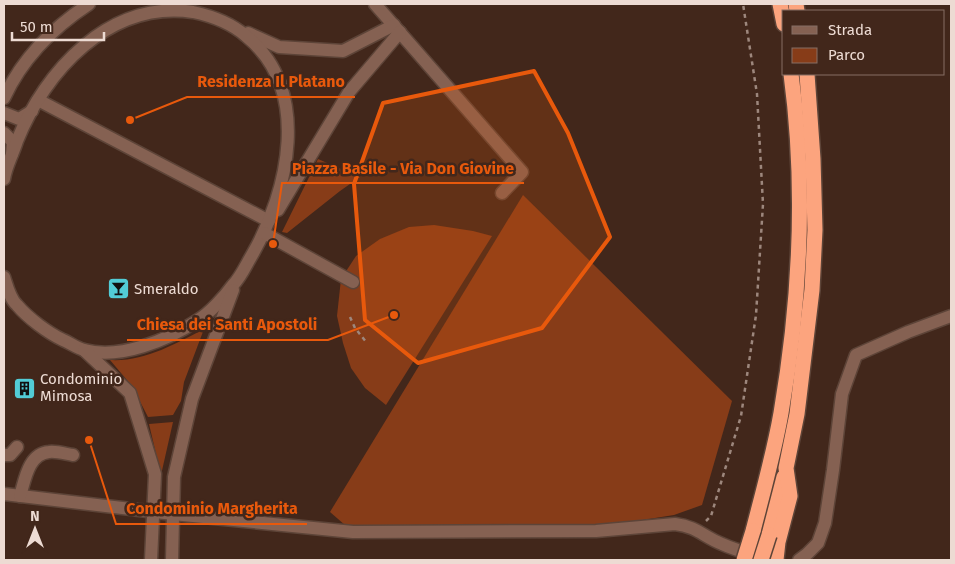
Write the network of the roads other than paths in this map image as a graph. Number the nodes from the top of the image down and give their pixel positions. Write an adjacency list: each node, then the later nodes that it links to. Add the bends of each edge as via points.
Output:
1 (89, 4): 8 (street, via 63,22 38,48)
2 (375, 4): 4 (street)
3 (131, 9): 5 (street, via 187,10 214,17); 9 (street, via 86,41 61,66)
4 (397, 28): 5 (street, via 343,51 278,47); 14 (street, via 522,172); 15 (street, via 349,92)
5 (238, 29): 15 (street, via 250,38 272,65 286,101 286,157)
6 (791, 75): 32 (highway, bridge, via 798,160 796,290 780,414)
7 (807, 75): 28 (highway, via 815,230 812,290 797,414)
8 (4, 98)
9 (35, 106): 10 (street, via 19,119); 12 (street); 15 (street)
10 (4, 113)
11 (4, 133): 12 (street, via 13,142)
12 (12, 155): 13 (street)
13 (4, 180)
14 (502, 193)
15 (267, 227): 17 (street); 18 (street)
16 (4, 277): 20 (street, via 15,304 52,335)
17 (353, 282)
18 (235, 284): 20 (street, via 200,320 154,343 114,353); 27 (street, via 192,399 174,477)
19 (951, 316): 29 (street, via 856,355 842,394 825,524 818,543)
20 (84, 350): 26 (street, via 130,393 156,474)
21 (17, 447): 23 (street)
22 (74, 454): 25 (street, via 40,454 32,462)
23 (4, 455)
24 (4, 494): 25 (street)
25 (20, 496): 26 (street)
26 (153, 511): 27 (street); 30 (street)
27 (173, 514): 31 (street); 34 (street, via 353,532 596,531 675,524 698,530 723,545)
28 (773, 539): 33 (highway, bridge); 35 (highway)
29 (807, 558)
30 (151, 560)
31 (172, 560)
32 (744, 560)
33 (761, 560)
34 (772, 560)
35 (776, 560)

